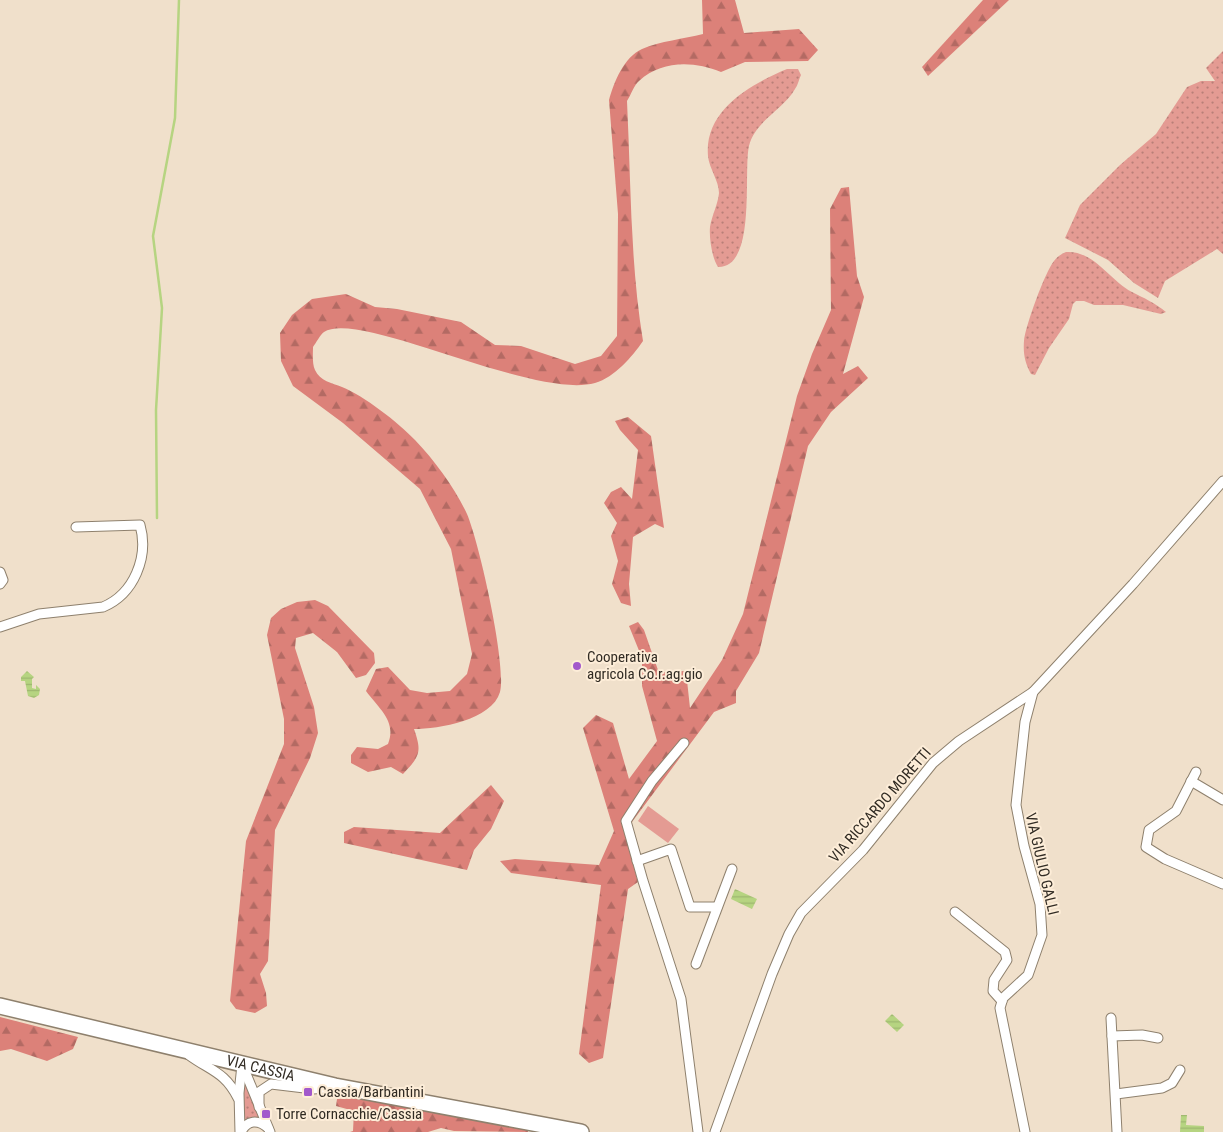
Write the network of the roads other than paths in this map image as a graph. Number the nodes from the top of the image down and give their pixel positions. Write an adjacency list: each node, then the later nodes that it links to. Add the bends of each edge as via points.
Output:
1 (1223, 481): 6 (street, VIA GIULIO GALLI)
2 (76, 528): 5 (street, via 140,526 142,557 136,576 124,594 103,607 39,614)
3 (0, 572): 4 (street, via 3,580)
4 (0, 584)
5 (0, 627)
6 (1033, 692): 17 (street, VIA GIULIO GALLI, via 1025,722 1016,801 1040,904 1042,930 1028,975); 33 (street, VIA RICCARDO MORETTI, via 959,741 933,763 863,850 801,913 772,974)
7 (684, 743): 11 (street, via 629,814 627,828)
8 (1196, 772): 9 (street)
9 (1191, 781): 10 (street); 13 (street, via 1176,811 1149,830 1146,846 1165,859)
10 (1223, 800)
11 (637, 861): 14 (street, via 671,848 690,907); 32 (street, via 682,1000)
12 (732, 869): 14 (street)
13 (1223, 884)
14 (718, 907): 16 (street)
15 (955, 912): 17 (street, via 1005,952 1007,960 994,980 993,991)
16 (696, 964)
17 (1002, 1001): 34 (street, via 1000,1008)
18 (1, 1006): 22 (main road, VIA CASSIA)
19 (1111, 1018): 20 (street)
20 (1112, 1036): 21 (street); 26 (street)
21 (1158, 1038)
22 (183, 1051): 23 (main road, VIA CASSIA); 27 (street, via 219,1072)
23 (242, 1064): 25 (main road, VIA CASSIA); 27 (street); 28 (street)
24 (1180, 1070): 26 (street, via 1172,1083 1162,1088)
25 (335, 1086): 28 (street, via 312,1089 270,1084 259,1092); 31 (main road, VIA CASSIA)
26 (1116, 1094): 35 (street)
27 (238, 1098): 30 (street)
28 (259, 1107): 29 (street)
29 (269, 1131): 30 (street, via 262,1124 253,1122)
30 (240, 1132)
31 (581, 1132)
32 (698, 1132)
33 (715, 1132)
34 (1025, 1132)
35 (1117, 1132)

